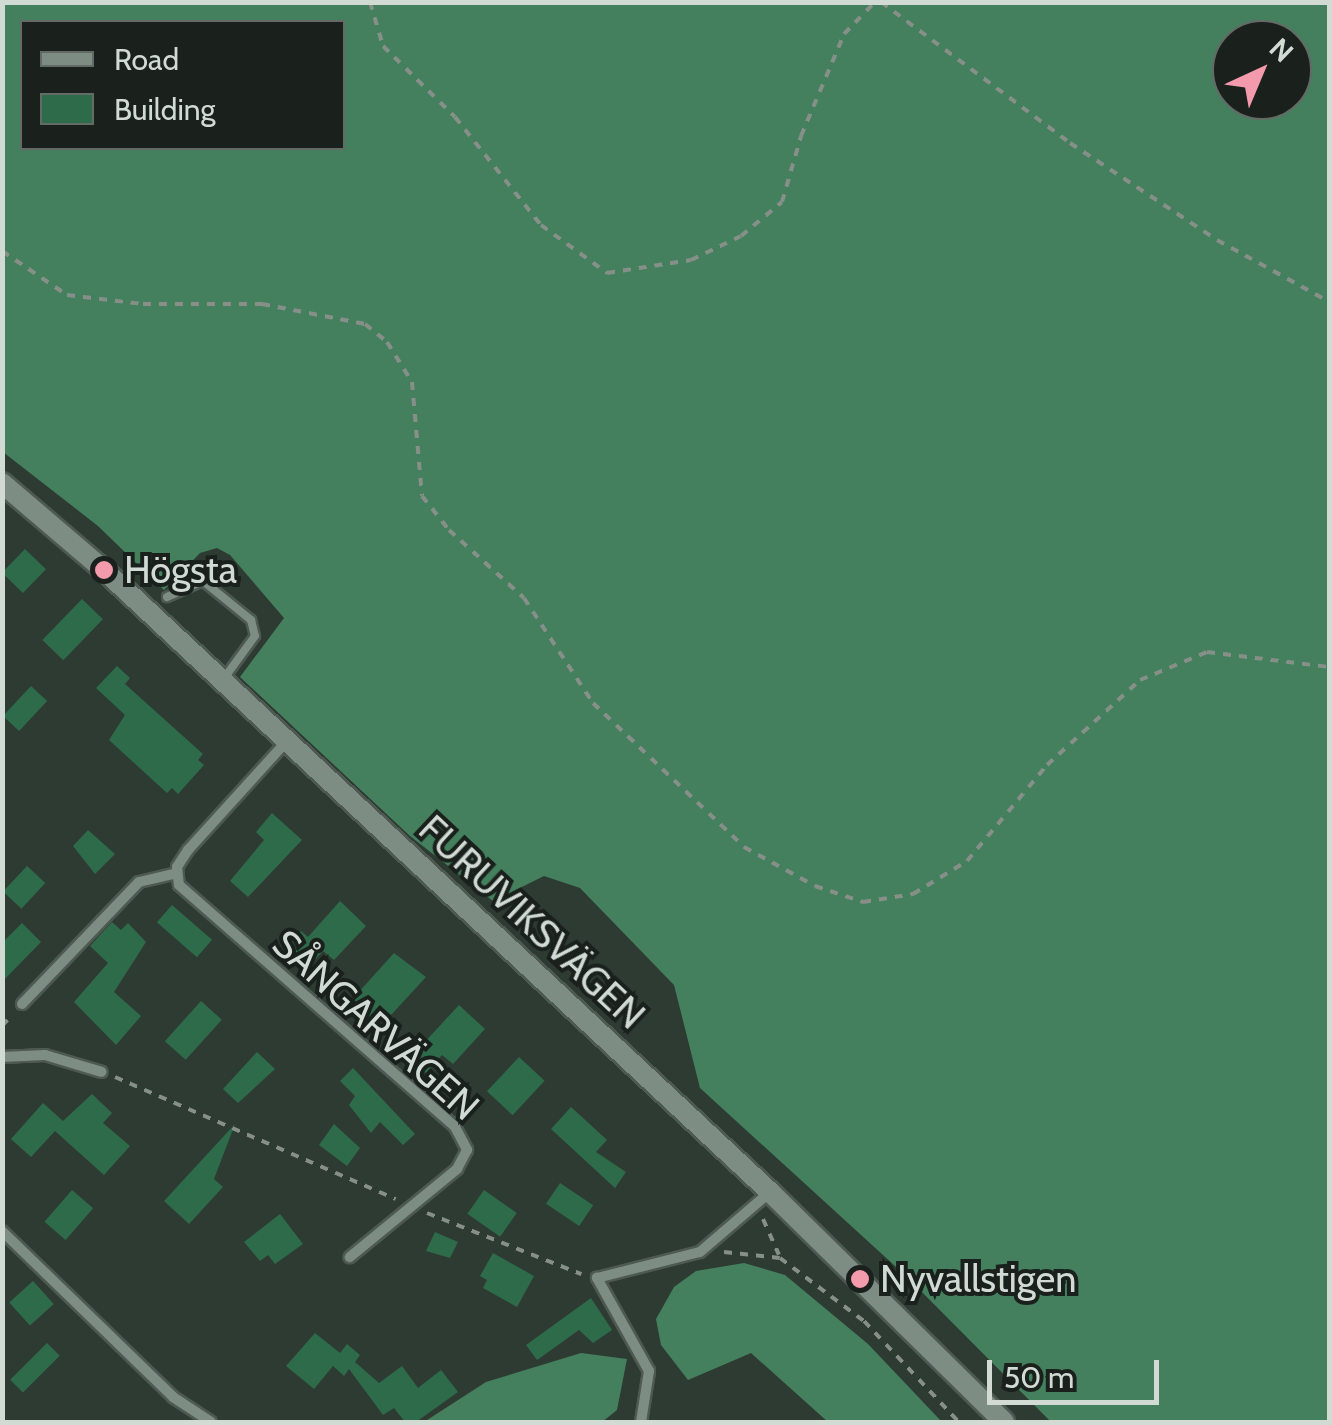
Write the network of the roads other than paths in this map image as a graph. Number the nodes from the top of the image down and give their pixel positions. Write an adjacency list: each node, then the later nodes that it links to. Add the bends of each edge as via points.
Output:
1 (2, 483): 3 (main road, FURUVIKSVÄGEN)
2 (167, 597): 3 (lane, via 203,582 251,620 250,646)
3 (221, 681): 4 (main road, FURUVIKSVÄGEN)
4 (286, 742): 5 (street, via 188,850); 9 (main road, FURUVIKSVÄGEN)
5 (177, 873): 6 (street, via 138,882); 11 (street, SÅNGARVÄGEN, via 192,900 460,1133 462,1162)
6 (22, 1004)
7 (2, 1057): 8 (street, via 45,1054)
8 (102, 1072)
9 (770, 1192): 13 (street, via 700,1252 597,1278 650,1371); 14 (main road, FURUVIKSVÄGEN)
10 (2, 1230): 12 (street, via 172,1397)
11 (350, 1257)
12 (211, 1422)
13 (641, 1422)
14 (1004, 1422)

